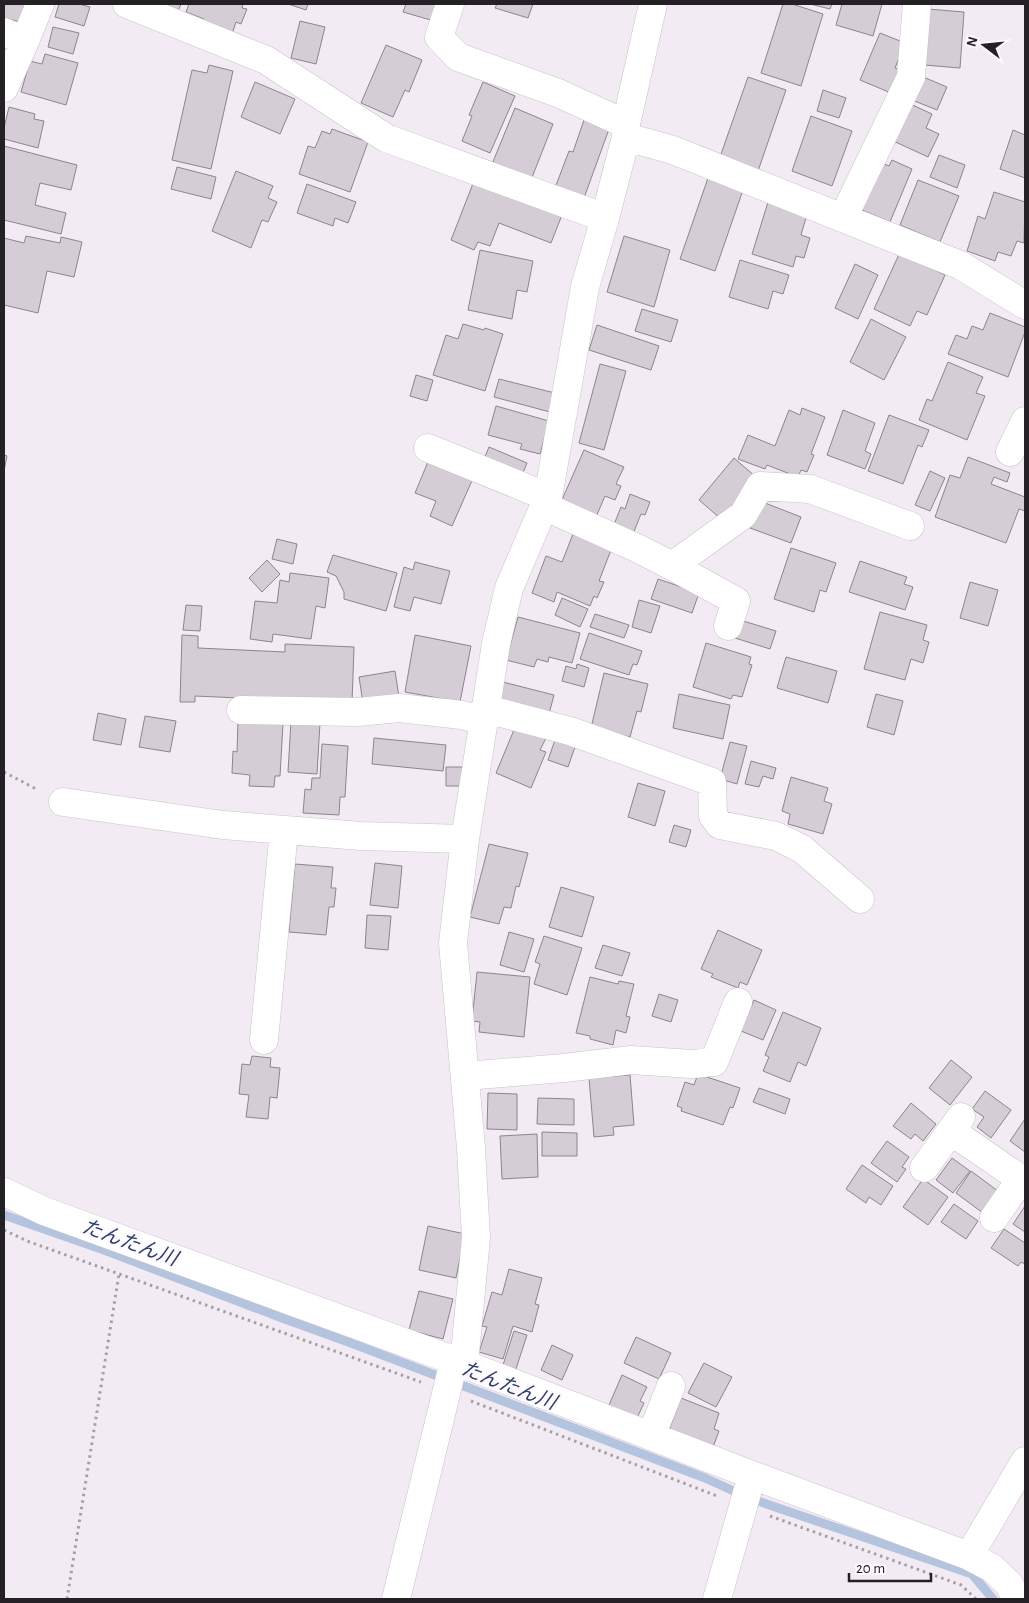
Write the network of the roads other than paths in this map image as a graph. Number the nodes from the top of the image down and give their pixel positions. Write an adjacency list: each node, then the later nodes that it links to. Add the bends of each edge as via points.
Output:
1 (40, 4): 6 (street)
2 (127, 4): 9 (street, via 266,60 386,138)
3 (450, 4): 8 (street, via 440,37 458,57 558,93)
4 (653, 4): 8 (street)
5 (918, 4): 10 (street, via 911,77)
6 (15, 36): 7 (street)
7 (4, 88)
8 (626, 130): 9 (street); 10 (street)
9 (605, 218): 15 (street, via 585,287)
10 (843, 218): 11 (street, via 960,265)
11 (1025, 305)
12 (1025, 421): 14 (street)
13 (428, 448): 15 (street)
14 (1010, 452)
15 (546, 502): 17 (street); 20 (street, via 509,588)
16 (910, 526): 17 (street, via 810,489 760,486 743,515)
17 (672, 566): 18 (street, via 736,601)
18 (728, 626)
19 (240, 710): 20 (street, via 358,712 400,708)
20 (485, 715): 23 (street); 24 (street, via 570,731 712,782 713,816 720,825 776,836 802,849)
21 (63, 802): 22 (street, via 222,826)
22 (284, 830): 23 (street); 26 (street)
23 (465, 839): 27 (street, via 453,943)
24 (860, 899)
25 (738, 1002): 27 (street, via 714,1062 692,1064 631,1060)
26 (264, 1040)
27 (465, 1076): 32 (street, via 476,1238)
28 (924, 1168): 29 (street, via 956,1123)
29 (1023, 1180): 31 (street)
30 (4, 1192): 32 (street, via 44,1210)
31 (994, 1218)
32 (459, 1362): 34 (street); 39 (street, via 446,1391)
33 (671, 1386): 34 (street)
34 (650, 1436): 36 (street)
35 (1025, 1461): 37 (street)
36 (752, 1475): 38 (street); 40 (street)
37 (1016, 1493): 38 (street)
38 (969, 1556): 41 (street, via 992,1568 1009,1584)
39 (396, 1599)
40 (717, 1599)
41 (1016, 1599)

